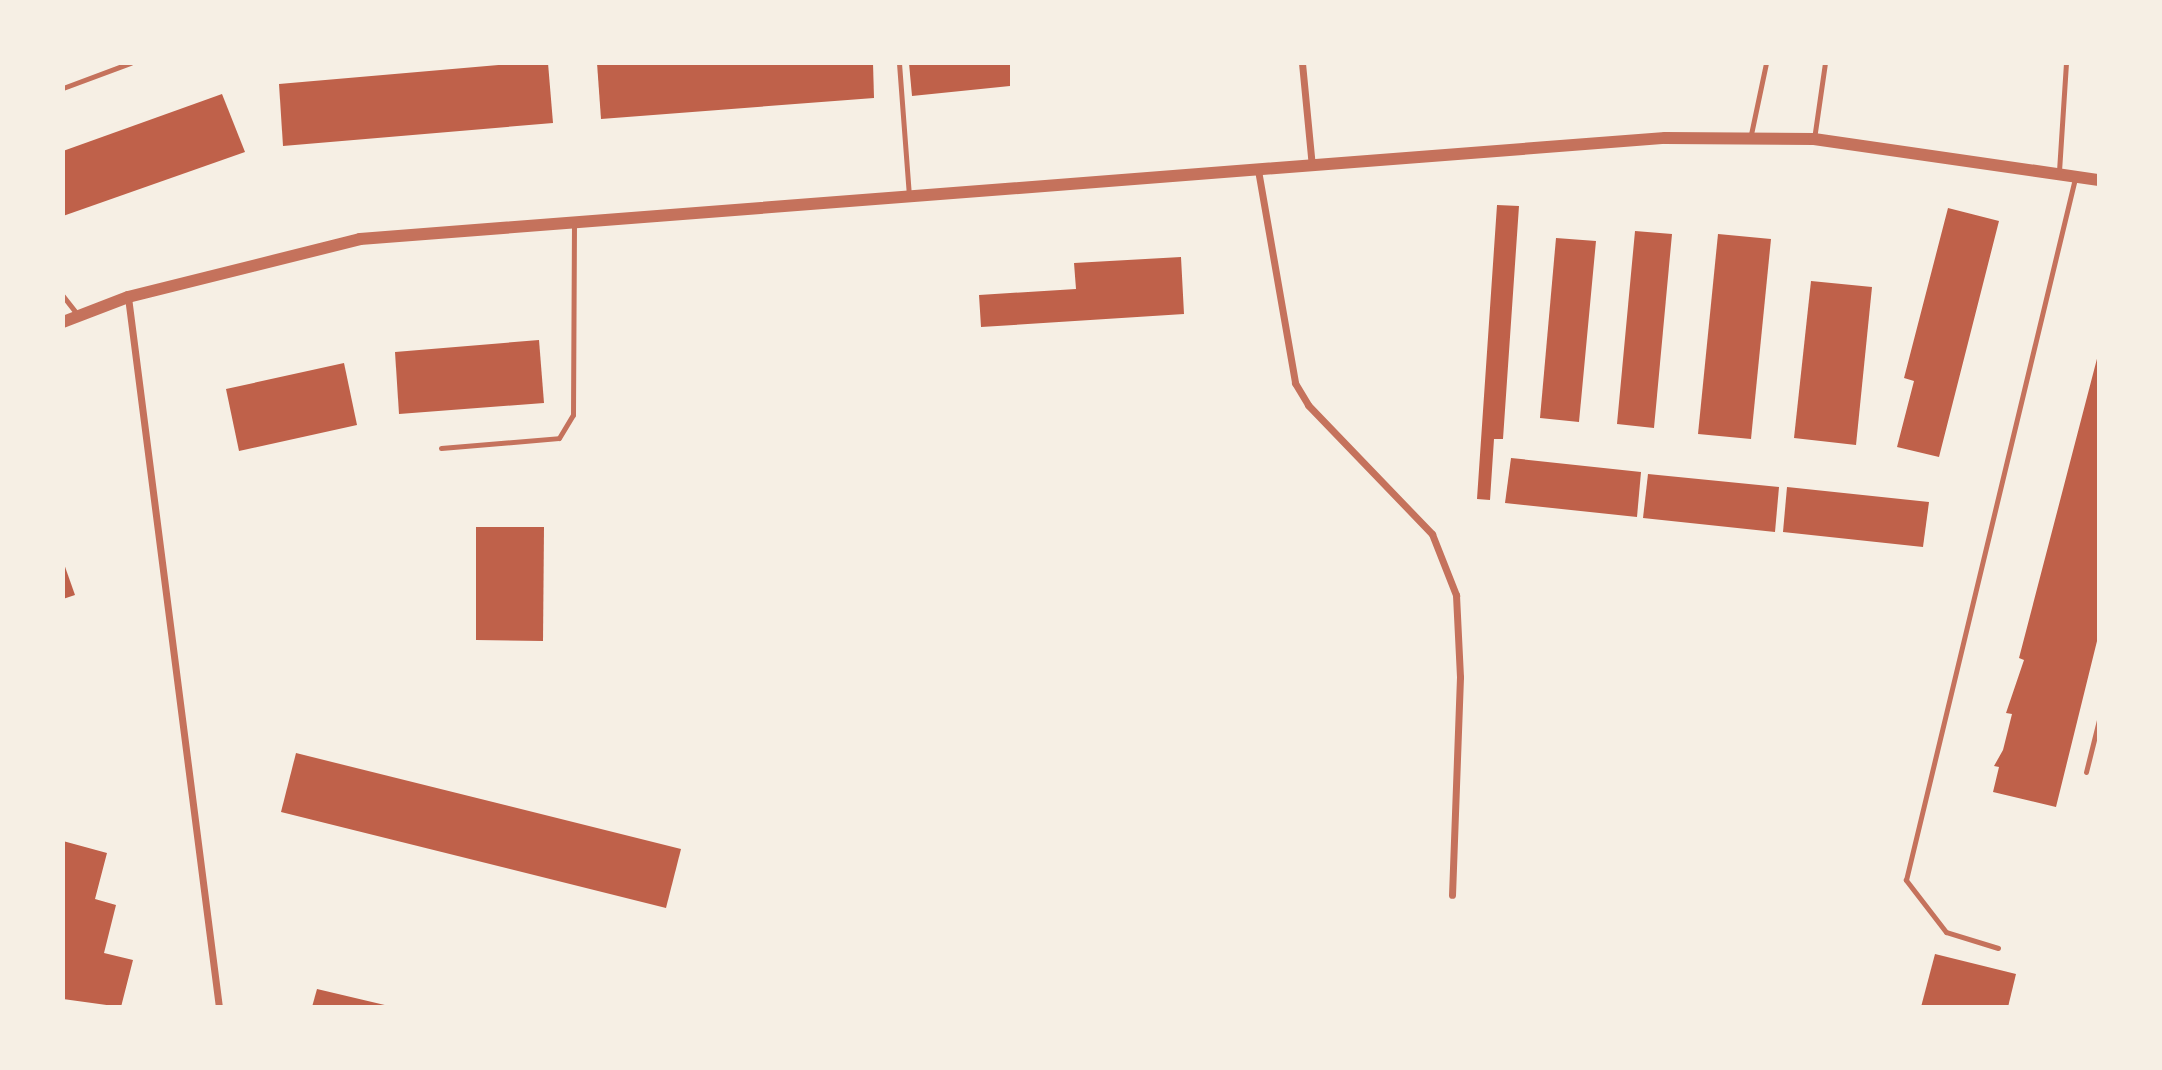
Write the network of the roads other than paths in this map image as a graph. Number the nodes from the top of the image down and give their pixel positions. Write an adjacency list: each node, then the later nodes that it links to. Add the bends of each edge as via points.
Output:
1 (130, 63): 7 (lane)
2 (899, 63): 15 (lane)
3 (1302, 63): 10 (street)
4 (1766, 63): 8 (lane)
5 (1825, 63): 9 (lane)
6 (2066, 63): 12 (lane)
7 (63, 88)
8 (1750, 139): 9 (street); 10 (street, via 1665,138)
9 (1814, 139): 12 (street)
10 (1312, 166): 11 (street)
11 (1258, 170): 15 (street); 24 (street, via 1295,383 1308,405 1432,534 1456,595 1460,677)
12 (2059, 171): 13 (street)
13 (2076, 175): 14 (street); 25 (lane, via 1906,880 1946,932)
14 (2099, 180)
15 (909, 197): 16 (street)
16 (574, 222): 18 (street, via 360,239); 21 (lane, via 573,415 559,438)
17 (63, 296): 19 (lane)
18 (128, 297): 19 (street); 26 (street)
19 (78, 315): 20 (street)
20 (63, 322)
21 (441, 448)
22 (2099, 720): 23 (lane)
23 (2086, 772)
24 (1452, 895)
25 (1998, 948)
26 (219, 1007)

